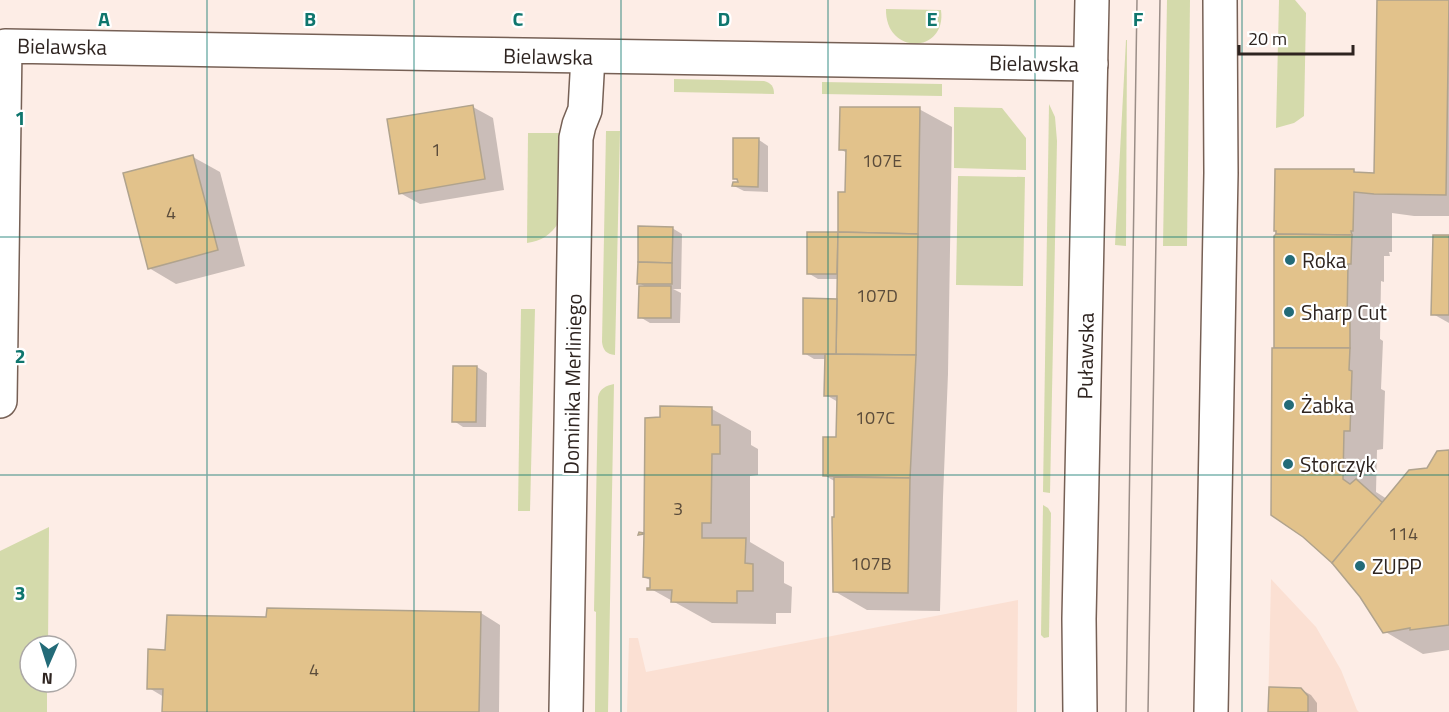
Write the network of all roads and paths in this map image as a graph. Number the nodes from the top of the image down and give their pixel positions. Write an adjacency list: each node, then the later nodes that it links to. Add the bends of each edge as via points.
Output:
1 (1092, 0): 4 (street, Puławska)
2 (1220, 0): 8 (street, via 1221,173)
3 (588, 57): 4 (street, Bielawska); 5 (street, Bielawska, via 4,46); 6 (street, Dominika Merliniego, via 585,110 576,138)
4 (1091, 64): 7 (street, Puławska)
5 (0, 401)
6 (566, 712)
7 (1080, 712)
8 (1211, 712)

